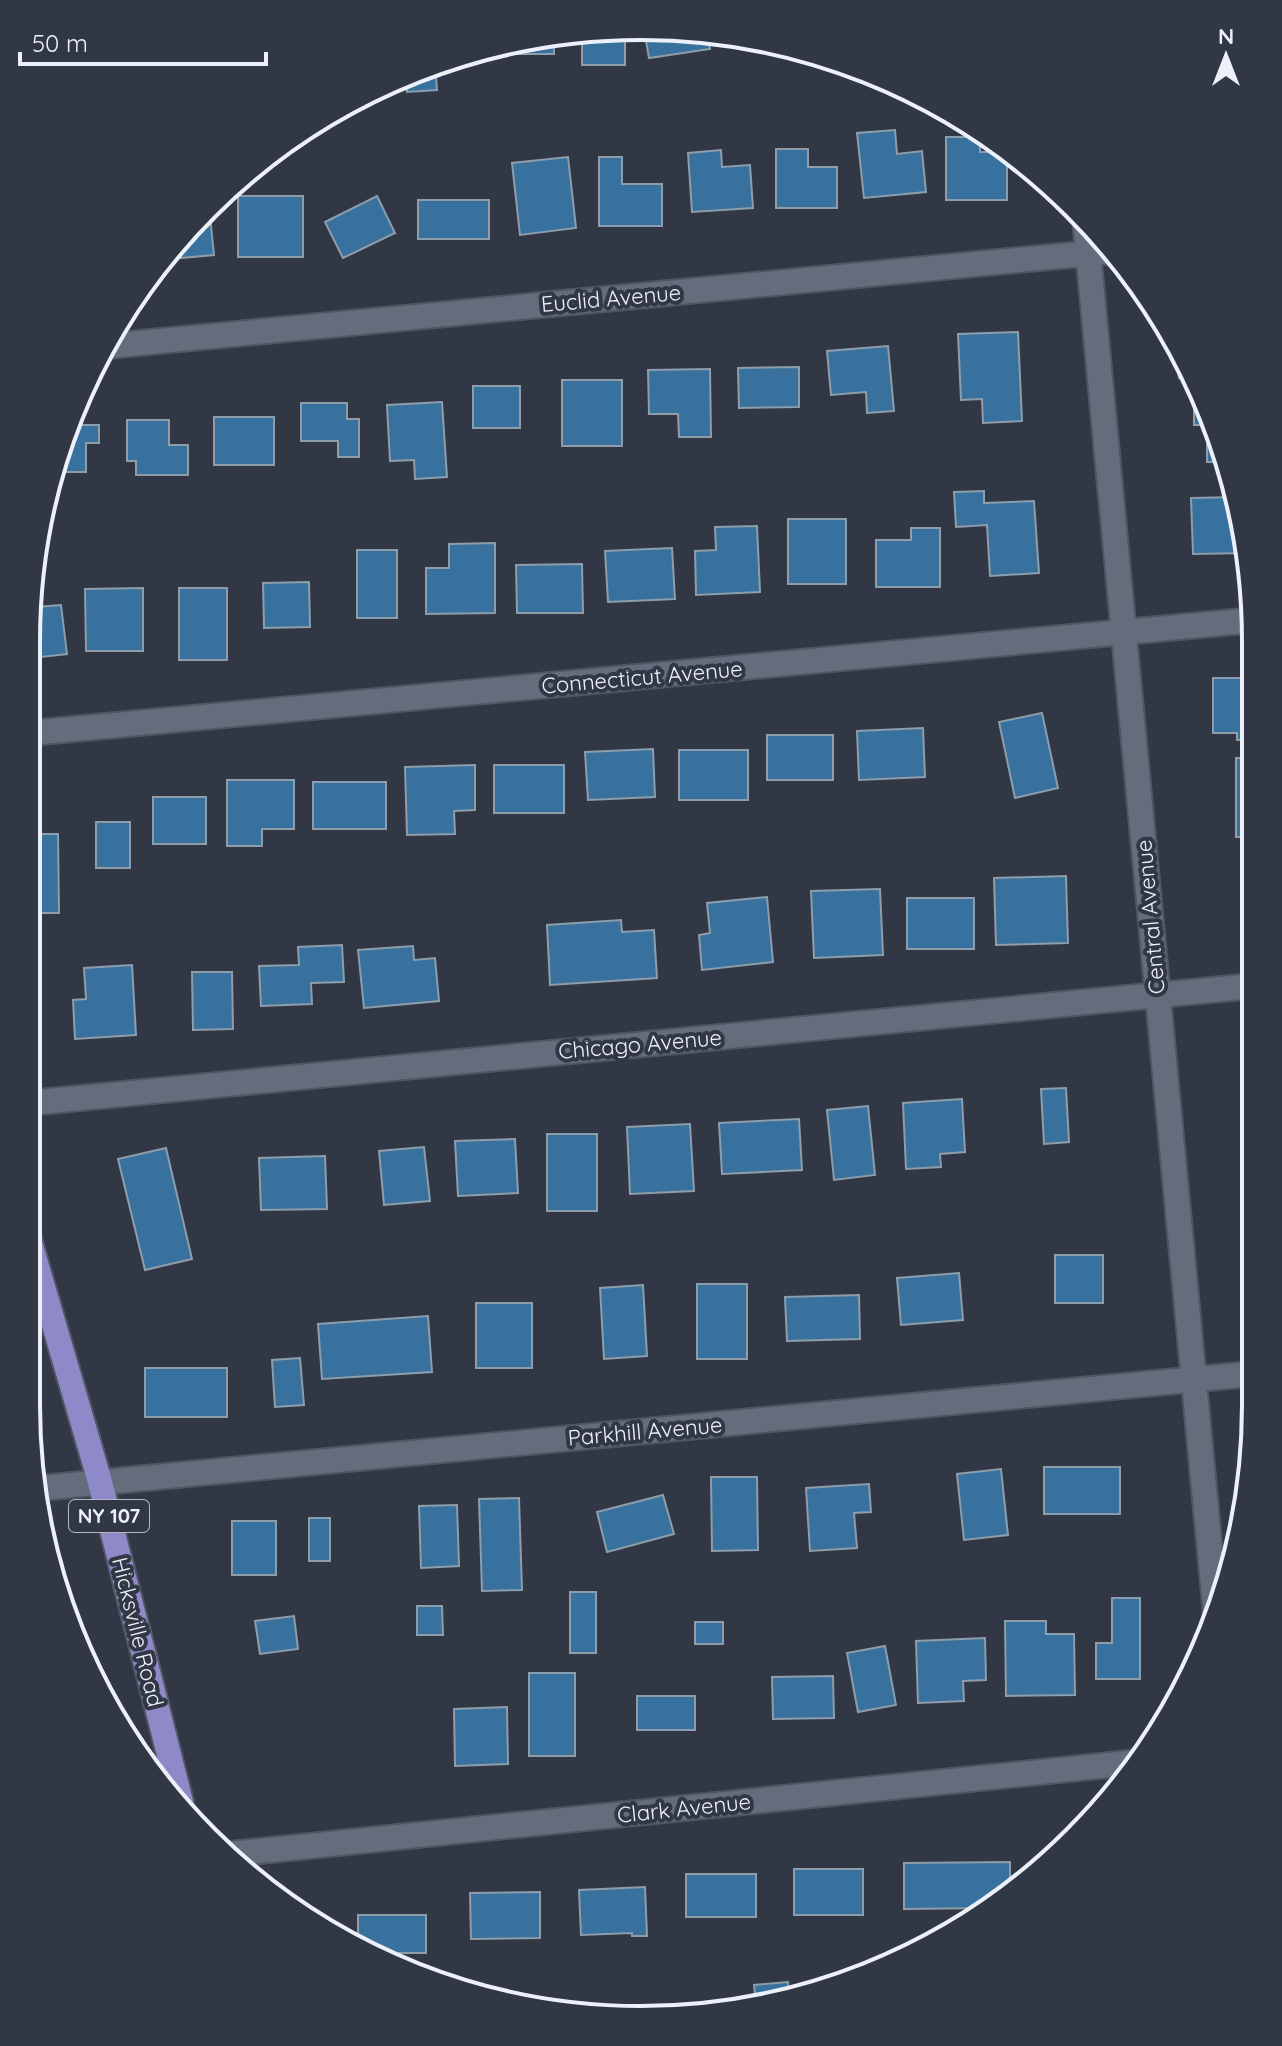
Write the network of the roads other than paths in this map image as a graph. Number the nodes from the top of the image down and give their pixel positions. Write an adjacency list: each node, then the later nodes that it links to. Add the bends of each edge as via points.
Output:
1 (1087, 239): 3 (street, Central Avenue)
2 (1099, 252): 3 (street, Euclid Avenue)
3 (1089, 253): 4 (street, Euclid Avenue); 6 (street, Central Avenue)
4 (118, 345)
5 (1241, 621): 6 (street, Connecticut Avenue)
6 (1124, 632): 7 (street, Connecticut Avenue); 9 (street, Central Avenue)
7 (40, 732)
8 (1242, 987): 9 (street, Chicago Avenue)
9 (1158, 995): 10 (street, Chicago Avenue); 13 (street, Central Avenue)
10 (40, 1102)
11 (40, 1277): 14 (main road, Hicksville Road / NY 107)
12 (1242, 1375): 13 (street, Parkhill Avenue)
13 (1194, 1379): 14 (street, Parkhill Avenue); 16 (street, Central Avenue)
14 (100, 1482): 15 (street, Parkhill Avenue); 18 (main road, Hicksville Road / NY 107)
15 (46, 1487)
16 (1213, 1588)
17 (1123, 1764): 19 (street, Clark Avenue)
18 (177, 1787)
19 (241, 1853)

